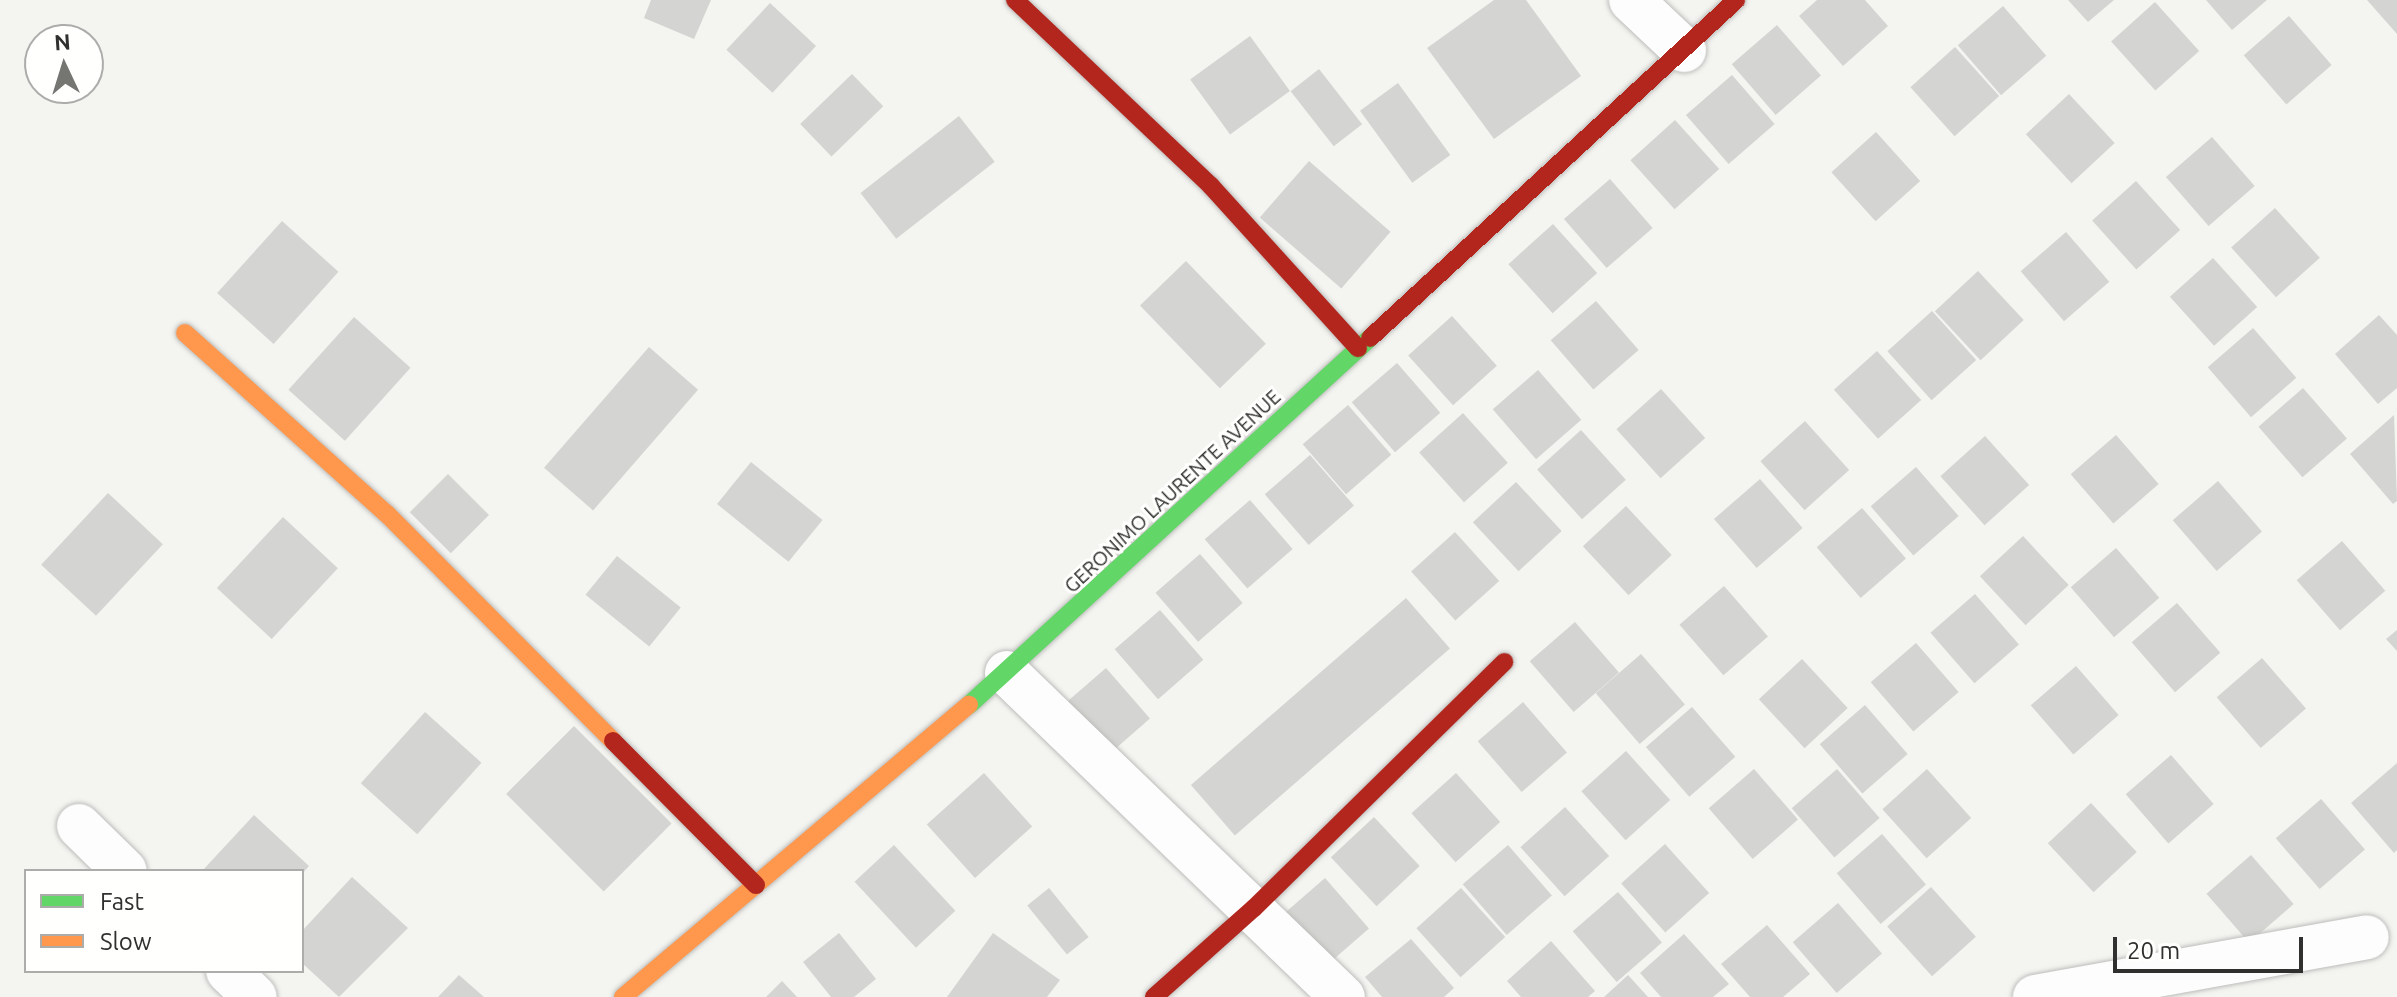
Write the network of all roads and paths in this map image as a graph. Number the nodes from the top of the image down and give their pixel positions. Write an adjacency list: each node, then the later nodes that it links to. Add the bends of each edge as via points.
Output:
1 (1015, 0): 6 (street, via 1211,186)
2 (1631, 0): 4 (street)
3 (1736, 0): 4 (street, GERONIMO LAURENTE AVENUE)
4 (1684, 50): 6 (street, GERONIMO LAURENTE AVENUE)
5 (185, 333): 11 (street, via 387,514)
6 (1358, 348): 8 (street, GERONIMO LAURENTE AVENUE)
7 (1504, 662): 12 (street)
8 (1007, 673): 11 (street, GERONIMO LAURENTE AVENUE); 12 (street)
9 (79, 826): 10 (street)
10 (123, 869)
11 (756, 885): 16 (street, GERONIMO LAURENTE AVENUE)
12 (1254, 908): 17 (street); 18 (street)
13 (2367, 937): 19 (street)
14 (230, 973): 15 (street)
15 (255, 997)
16 (623, 997)
17 (1154, 997)
18 (1343, 997)
19 (2035, 997)

